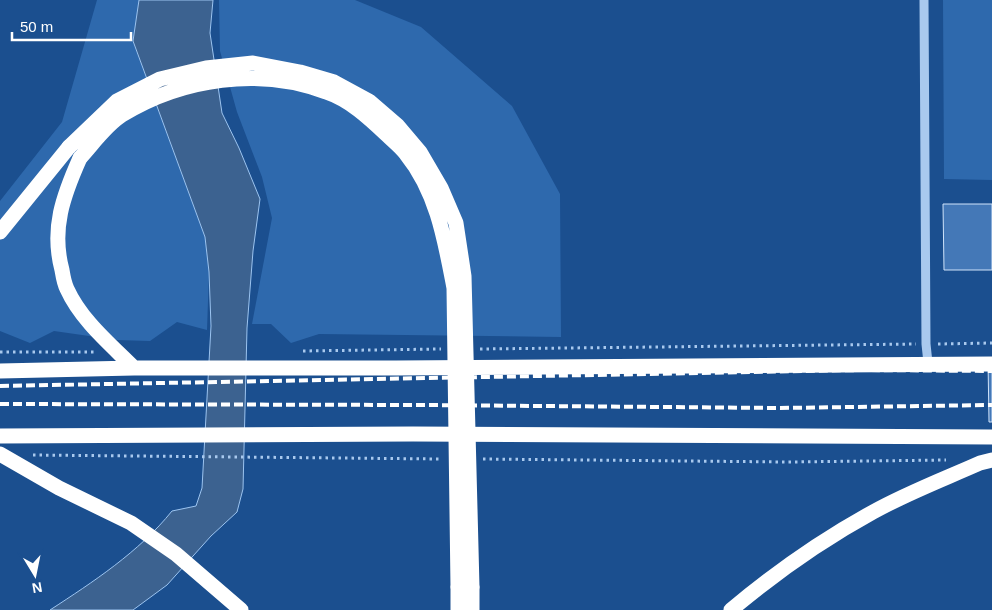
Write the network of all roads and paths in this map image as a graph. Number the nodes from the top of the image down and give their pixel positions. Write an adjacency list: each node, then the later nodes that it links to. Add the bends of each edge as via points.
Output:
1 (924, 0): 4 (lane)
2 (0, 232): 22 (highway, bridge, via 69,147 116,101 160,79 206,68 253,63 334,82 369,101 398,126 420,152 456,223 464,276)
3 (992, 343): 4 (path)
4 (926, 344): 6 (path); 10 (lane)
5 (448, 349): 7 (path)
6 (478, 349)
7 (299, 351)
8 (0, 352): 9 (path)
9 (118, 352): 12 (highway); 22 (highway, bridge, via 81,312 66,288 58,256 58,224 66,190 80,158 121,116 156,98 203,82 244,78 289,81 327,92 365,113 406,153 432,196 445,240 454,288)
10 (928, 363): 11 (highway); 12 (highway)
11 (992, 364)
12 (134, 368): 13 (highway)
13 (0, 371)
14 (0, 436): 15 (highway)
15 (992, 437)
16 (0, 454): 23 (highway, via 130,523 176,554)
17 (32, 455): 18 (path)
18 (450, 459)
19 (480, 459): 20 (path)
20 (953, 460)
21 (992, 460): 26 (highway, via 972,466 873,512 801,556)
22 (465, 587): 24 (highway); 25 (highway)
23 (238, 607)
24 (458, 610)
25 (472, 610)
26 (731, 610)

